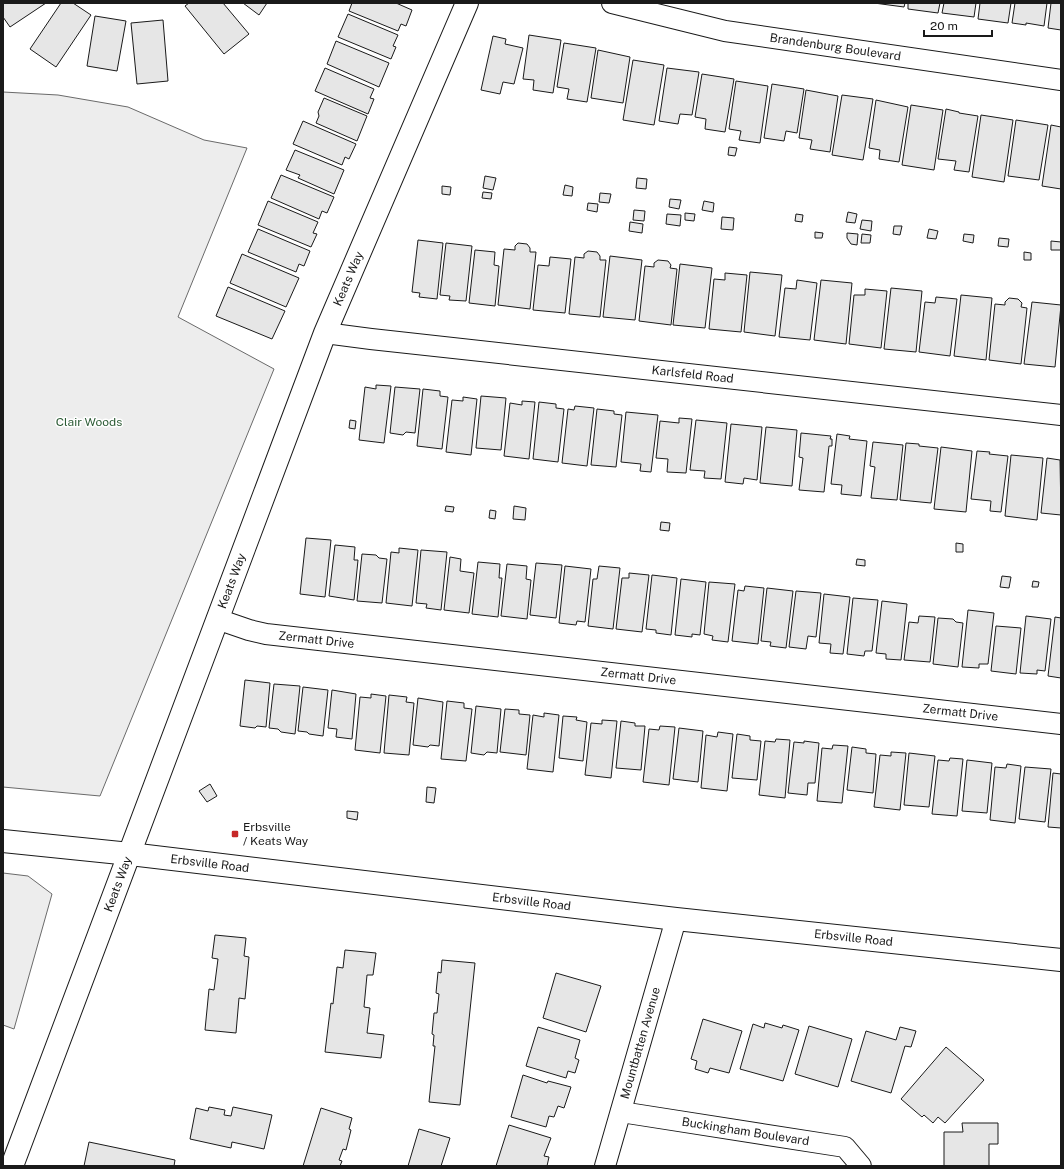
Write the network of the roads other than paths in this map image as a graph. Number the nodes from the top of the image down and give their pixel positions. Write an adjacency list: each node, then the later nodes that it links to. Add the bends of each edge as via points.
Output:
1 (467, 3): 4 (street, Keats Way)
2 (612, 3): 3 (street, Brandenburg Boulevard, via 725,31)
3 (1061, 80)
4 (325, 333): 5 (street, Karlsfeld Road); 6 (street, Keats Way)
5 (1061, 415)
6 (217, 618): 7 (street, Zermatt Drive, via 266,634); 9 (street, Keats Way)
7 (1061, 724)
8 (3, 841): 9 (street, Erbsville Road)
9 (130, 854): 10 (street, Erbsville Road); 13 (street, Keats Way)
10 (676, 919): 11 (street, Erbsville Road); 12 (street, Mountbatten Avenue)
11 (1061, 960)
12 (621, 1112): 14 (street, Mountbatten Avenue); 15 (street, Buckingham Boulevard, via 845,1147)
13 (12, 1166)
14 (605, 1166)
15 (861, 1166)

